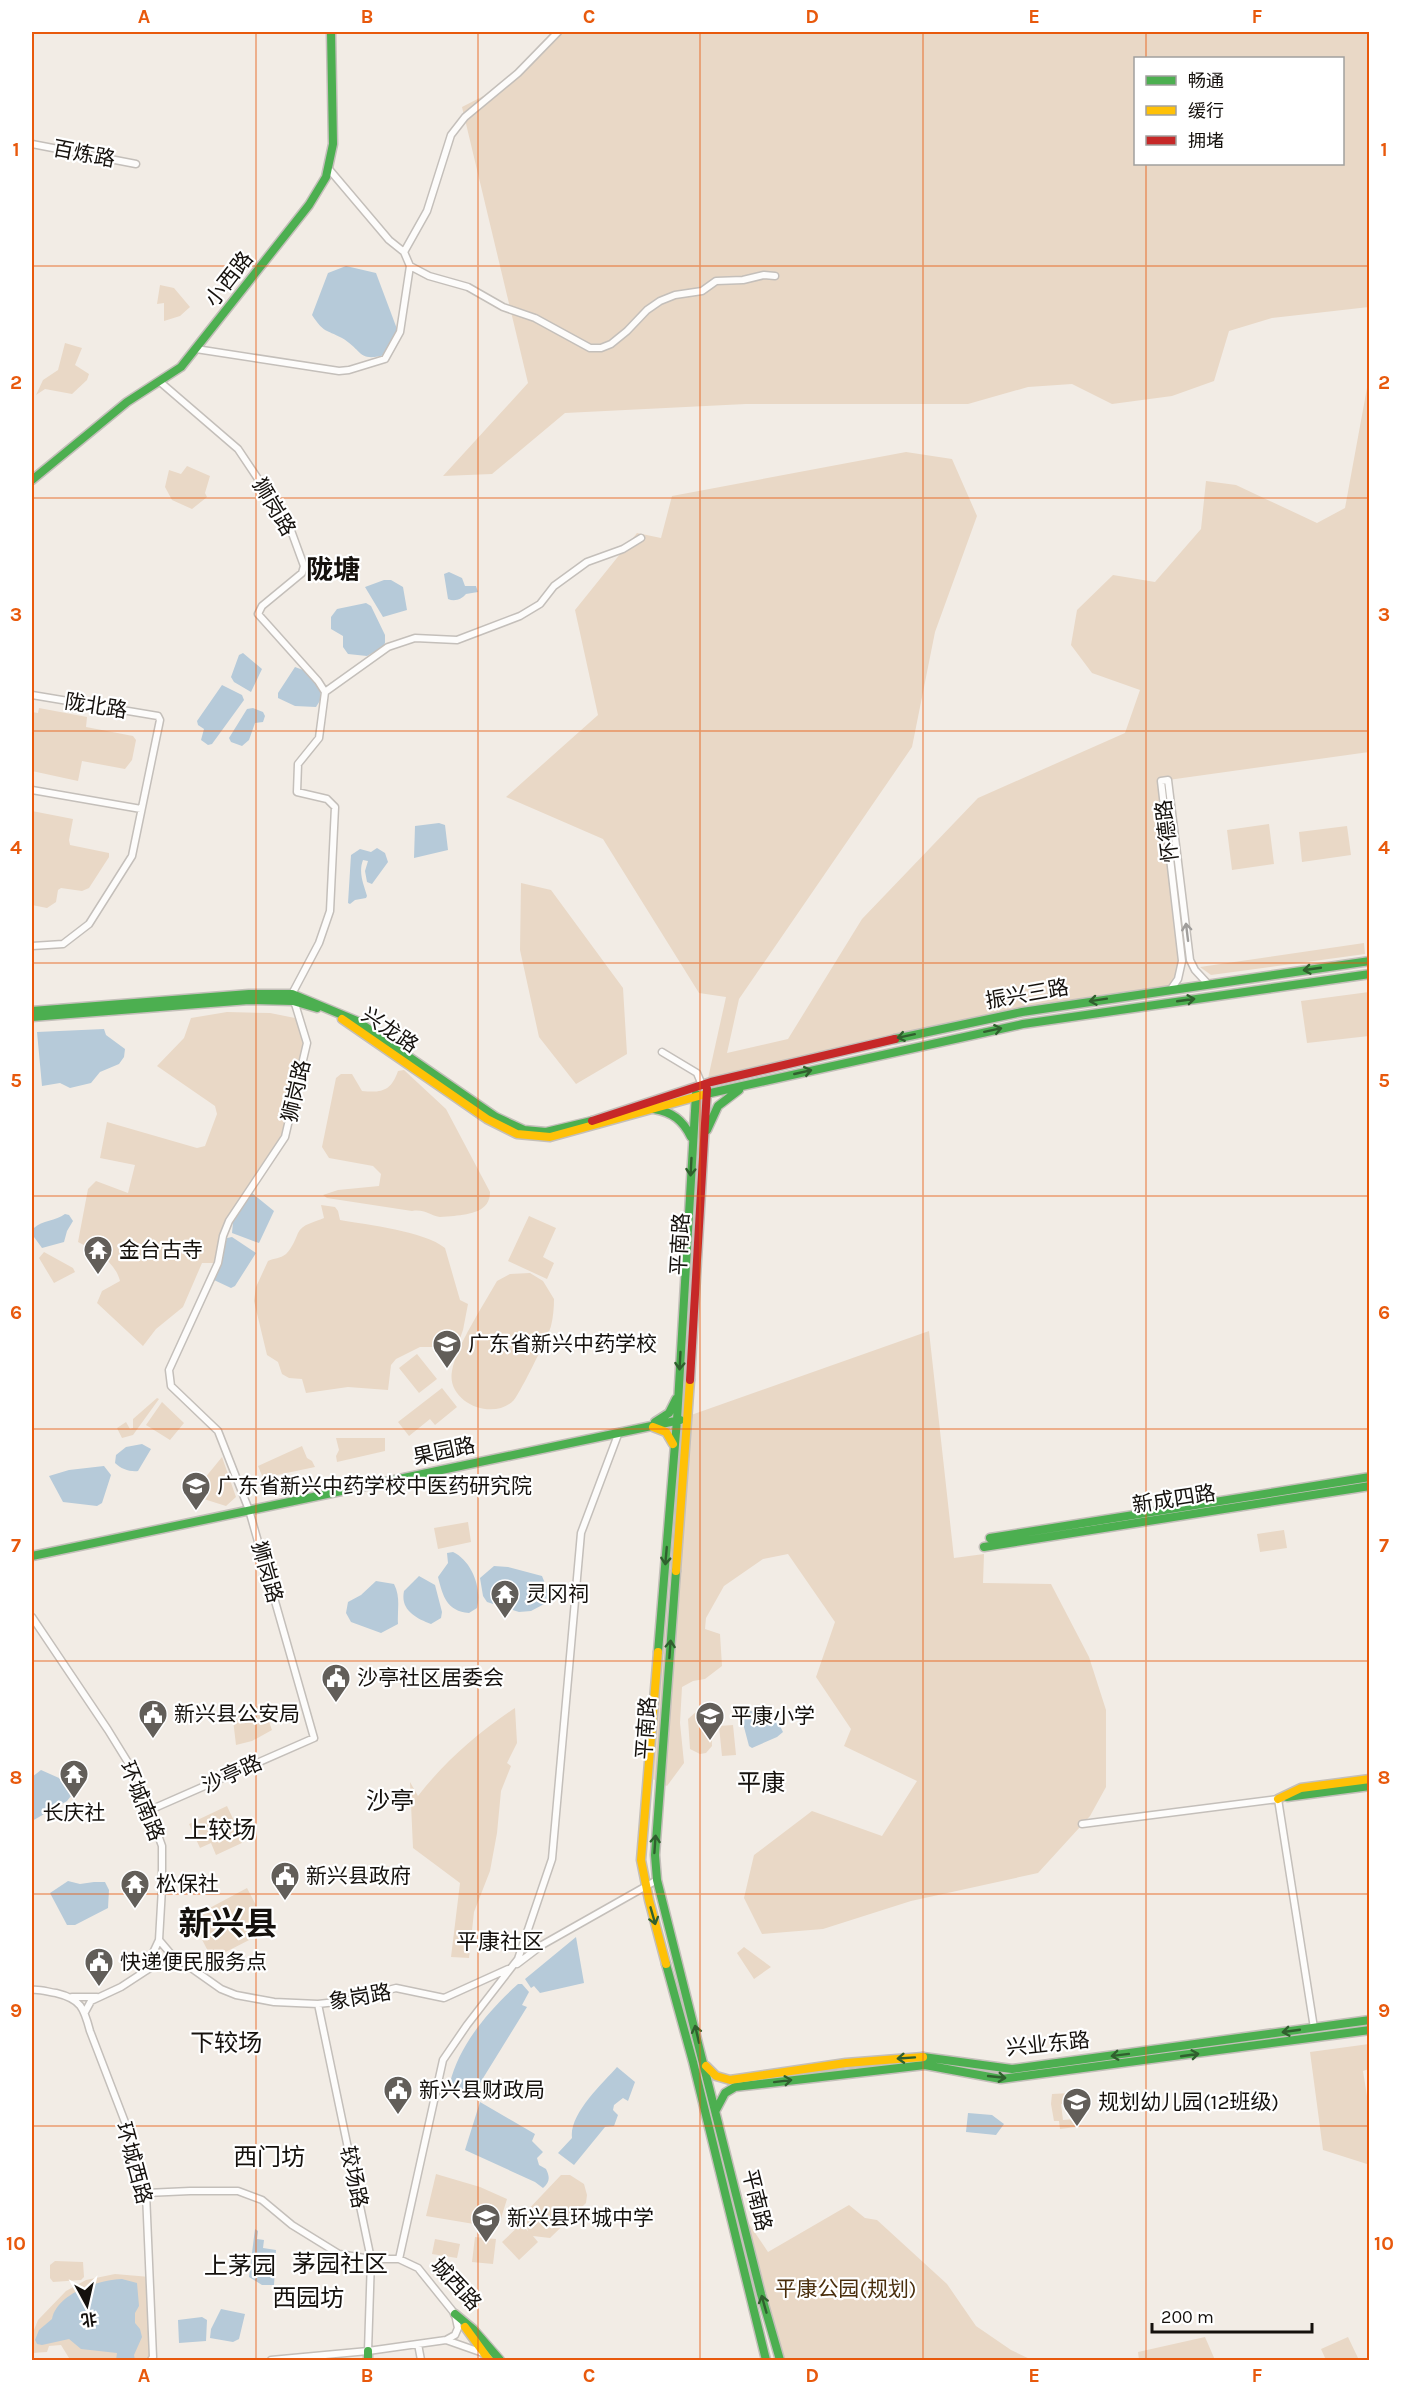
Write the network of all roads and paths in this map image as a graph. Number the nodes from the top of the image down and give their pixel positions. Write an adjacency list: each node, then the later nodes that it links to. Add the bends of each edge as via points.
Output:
1 (331, 32): 5 (main road, 小西路, via 333,144)
2 (558, 32): 6 (street, via 518,73 465,117 451,135 427,211)
3 (32, 144): 4 (street, 百炼路)
4 (136, 164)
5 (328, 168): 6 (street, via 388,240); 9 (main road, 小西路, via 309,205)
6 (404, 252): 7 (street)
7 (410, 266): 8 (street, via 468,287 590,348 611,344 647,310 675,295 702,291 716,281); 9 (street, via 400,332 385,359 339,371)
8 (775, 276)
9 (196, 349): 10 (main road, 小西路, via 181,368)
10 (159, 381): 11 (main road, 小西路, via 127,402); 13 (street, 狮岗路, via 238,449 289,525 304,566 302,573 262,606 258,614)
11 (32, 480)
12 (641, 538): 13 (street, via 587,562 554,586 540,604 520,616 457,640 415,638 388,647)
13 (325, 692): 23 (street, via 319,738 298,764 297,792 327,799 335,807 330,911)
14 (32, 695): 16 (street, 陇北路, via 158,716)
15 (32, 790): 16 (street)
16 (141, 809): 17 (street, via 132,856 89,924 63,944)
17 (32, 946)
18 (1370, 961): 20 (main road, 振兴三路, one-way to 20)
19 (1370, 974): 24 (main road, 振兴三路, one-way to 19)
20 (1208, 984): 21 (main road, 振兴三路); 21 (street, 怀德路, one-way to 21, via 1190,960 1168,780 1161,781 1182,961)
21 (1171, 989): 22 (main road, 振兴三路)
22 (1135, 994): 24 (main road); 29 (main road, 振兴三路, one-way to 29, via 1022,1012 850,1048)
23 (293, 998): 25 (main road, 兴龙路, via 249,994); 26 (main road, 兴龙路); 29 (main road, 兴龙路, via 326,1006 357,1021 496,1117 524,1130 558,1130); 30 (main road, 兴龙路, via 347,1022 487,1119 517,1134 550,1137); 41 (street, 狮岗路, via 307,1043 285,1137 230,1221 218,1263 169,1370 171,1386 218,1431)
24 (1137, 1007): 28 (main road, 振兴三路, one-way to 24, via 1023,1024)
25 (32, 1011)
26 (32, 1017)
27 (662, 1052): 29 (street, via 697,1073)
28 (746, 1086): 29 (main road, 振兴三路); 32 (main road, via 718,1106)
29 (702, 1089): 30 (main road, 兴龙路); 31 (main road, 平南路); 32 (main road, 平南路)
30 (651, 1108): 31 (main road, via 680,1118)
31 (692, 1141): 32 (main road); 33 (main road, 平南路, one-way to 33)
32 (704, 1142): 34 (main road, 平南路)
33 (679, 1390): 35 (main road, 平南路); 36 (main road, via 669,1413)
34 (688, 1418): 35 (main road, 果园路); 52 (main road, 平南路, one-way to 34, via 655,1855)
35 (677, 1420): 36 (main road, 果园路); 38 (main road, 平南路)
36 (647, 1426): 37 (main road, 果园路); 38 (main road, via 669,1434)
37 (619, 1432): 41 (main road, 果园路); 56 (street, via 581,1533 552,1859 518,1959)
38 (674, 1454): 53 (main road, 平南路, one-way to 53, via 642,1860)
39 (1370, 1478): 42 (main road, 新成四路)
40 (1370, 1486): 43 (main road, 新成四路)
41 (249, 1510): 44 (main road, 果园路); 46 (street, 狮岗路)
42 (990, 1538)
43 (984, 1547)
44 (32, 1556)
45 (32, 1617): 50 (street, 环城南路, via 125,1755)
46 (314, 1738): 50 (street, 沙亭路)
47 (1370, 1779): 49 (main road, via 1301,1788)
48 (1370, 1786): 49 (main road)
49 (1278, 1799): 51 (street); 64 (street)
50 (150, 1810): 54 (street, 环城南路, via 162,1846)
51 (1082, 1824)
52 (657, 1880): 53 (street, 象岗路); 66 (main road, 平南路, one-way to 52)
53 (645, 1887): 56 (street, 象岗路, via 542,1945); 80 (main road, 平南路, one-way to 80, via 682,2019)
54 (159, 1940): 55 (street, 象岗路); 57 (street, 环城南路)
55 (177, 1958): 57 (street, via 162,1961); 61 (street, 象岗路, via 236,1995)
56 (510, 1968): 61 (street, 象岗路, via 444,1998 396,1988); 70 (street, via 443,2060)
57 (144, 1972): 60 (street)
58 (32, 1990): 59 (street)
59 (72, 1997): 60 (street); 62 (street)
60 (98, 1997): 62 (street)
61 (318, 2004): 69 (street, 较场路)
62 (85, 2012): 68 (street, 环城西路, via 133,2143)
63 (1370, 2020): 64 (main road, 兴业东路)
64 (1314, 2028): 66 (main road, 兴业东路, one-way to 66, via 1012,2069 916,2057 723,2080)
65 (1370, 2030): 67 (main road, 兴业东路, one-way to 65, via 725,2093 735,2087 882,2069 932,2065 1001,2079)
66 (703, 2061): 67 (main road, 平南路)
67 (716, 2110): 81 (main road, 平南路, one-way to 67)
68 (146, 2193): 69 (street, 城西路, via 238,2191 262,2200 292,2225 339,2254); 75 (street, 环城西路)
69 (371, 2259): 70 (street, 城西路); 74 (street, 较场路)
70 (399, 2259): 71 (street, 城西路, via 418,2268)
71 (455, 2314): 72 (street, via 458,2328); 78 (main road); 79 (main road, 城西路)
72 (446, 2340): 73 (street); 79 (street)
73 (418, 2344): 74 (street); 77 (street)
74 (368, 2356): 76 (street)
75 (152, 2359)
76 (271, 2361)
77 (421, 2361)
78 (489, 2361)
79 (500, 2361)
80 (766, 2361)
81 (780, 2361)

